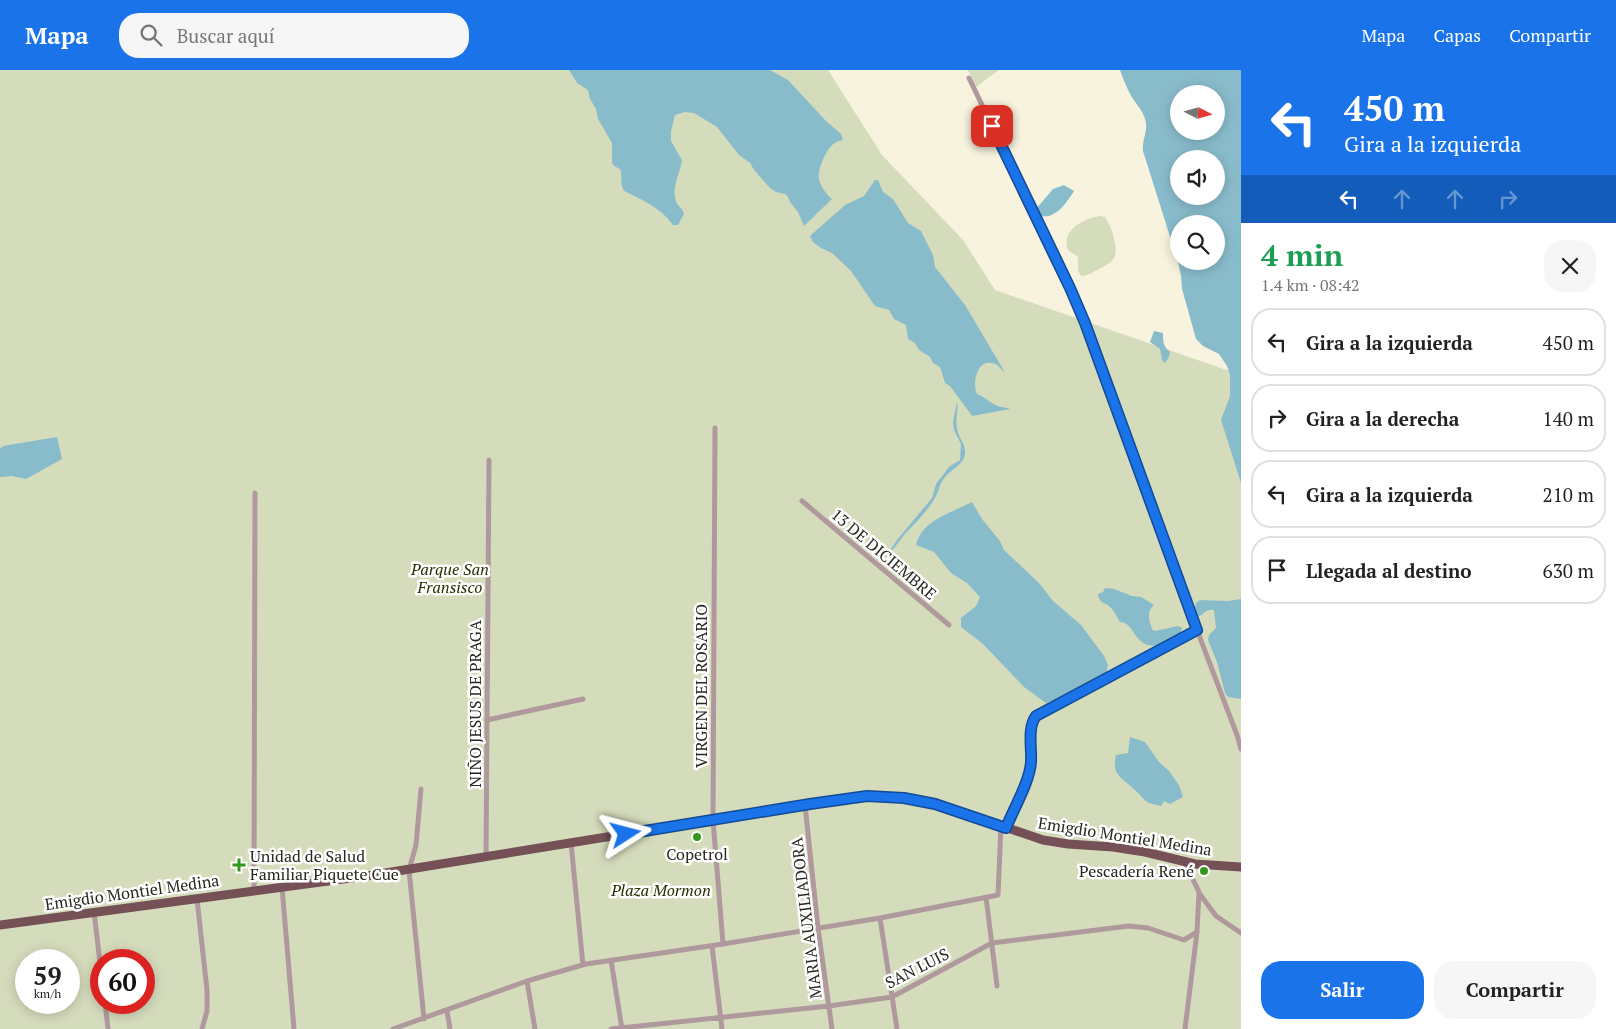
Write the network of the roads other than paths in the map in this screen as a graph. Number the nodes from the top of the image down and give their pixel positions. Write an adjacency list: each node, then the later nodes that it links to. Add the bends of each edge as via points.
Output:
1 (969, 78): 7 (street, via 1071,290)
2 (715, 428): 13 (street, VIRGEN DEL ROSARIO)
3 (489, 460): 9 (street, NIÑO JESUS DE PRAGA)
4 (255, 493): 21 (street)
5 (802, 502): 6 (street, 13 DE DICIEMBRE)
6 (949, 625)
7 (1197, 630): 10 (street); 14 (street, via 1036,716 1032,726 1029,774)
8 (583, 699): 9 (street)
9 (487, 720): 16 (street, NIÑO JESUS DE PRAGA)
10 (1241, 749)
11 (421, 789): 19 (street, via 416,845)
12 (805, 805): 13 (main road, Emigdio Montiel Medina); 14 (main road, Emigdio Montiel Medina, via 867,796 904,798 935,804); 28 (street, MARIA AUXILIADORA)
13 (713, 820): 15 (main road, Emigdio Montiel Medina); 32 (street, VIRGEN DEL ROSARIO)
14 (1003, 827): 17 (main road, Emigdio Montiel Medina, via 1043,840 1121,848); 24 (street, via 998,894)
15 (571, 843): 16 (main road, Emigdio Montiel Medina); 36 (street)
16 (486, 857): 19 (main road, Emigdio Montiel Medina)
17 (1184, 862): 18 (main road, Emigdio Montiel Medina); 22 (street)
18 (1241, 867)
19 (409, 870): 20 (main road, Emigdio Montiel Medina); 44 (street)
20 (282, 887): 21 (main road, Emigdio Montiel Medina); 48 (street)
21 (254, 891): 23 (main road, Emigdio Montiel Medina)
22 (1199, 892): 29 (street); 30 (street, via 1216,916)
23 (197, 899): 25 (main road, Emigdio Montiel Medina); 47 (street, via 207,990 207,1011)
24 (987, 899): 26 (street); 31 (street)
25 (94, 912): 27 (main road, Emigdio Montiel Medina); 34 (street)
26 (880, 918): 28 (street); 39 (street)
27 (0, 925)
28 (818, 928): 32 (street); 40 (street, MARIA AUXILIADORA)
29 (1197, 932): 31 (street, SAN LUIS, via 1184,940 1148,928 1129,926); 56 (street)
30 (1241, 933)
31 (992, 942): 38 (street); 39 (street, SAN LUIS)
32 (724, 944): 33 (street)
33 (712, 946): 35 (street); 43 (street)
34 (98, 949)
35 (611, 960): 36 (street); 45 (street)
36 (583, 965): 37 (street)
37 (527, 981): 41 (street); 51 (street)
38 (997, 986)
39 (892, 997): 40 (street, SAN LUIS); 55 (street)
40 (829, 1006): 43 (street, SAN LUIS); 54 (street, MARIA AUXILIADORA)
41 (447, 1011): 44 (street); 50 (street)
42 (106, 1014): 46 (street)
43 (720, 1017): 45 (street, SAN LUIS); 53 (street)
44 (424, 1019): 49 (street)
45 (622, 1028): 52 (street, SAN LUIS)
46 (108, 1029)
47 (202, 1029)
48 (294, 1029)
49 (393, 1029)
50 (450, 1029)
51 (535, 1029)
52 (611, 1029)
53 (722, 1029)
54 (832, 1029)
55 (897, 1029)
56 (1185, 1029)

